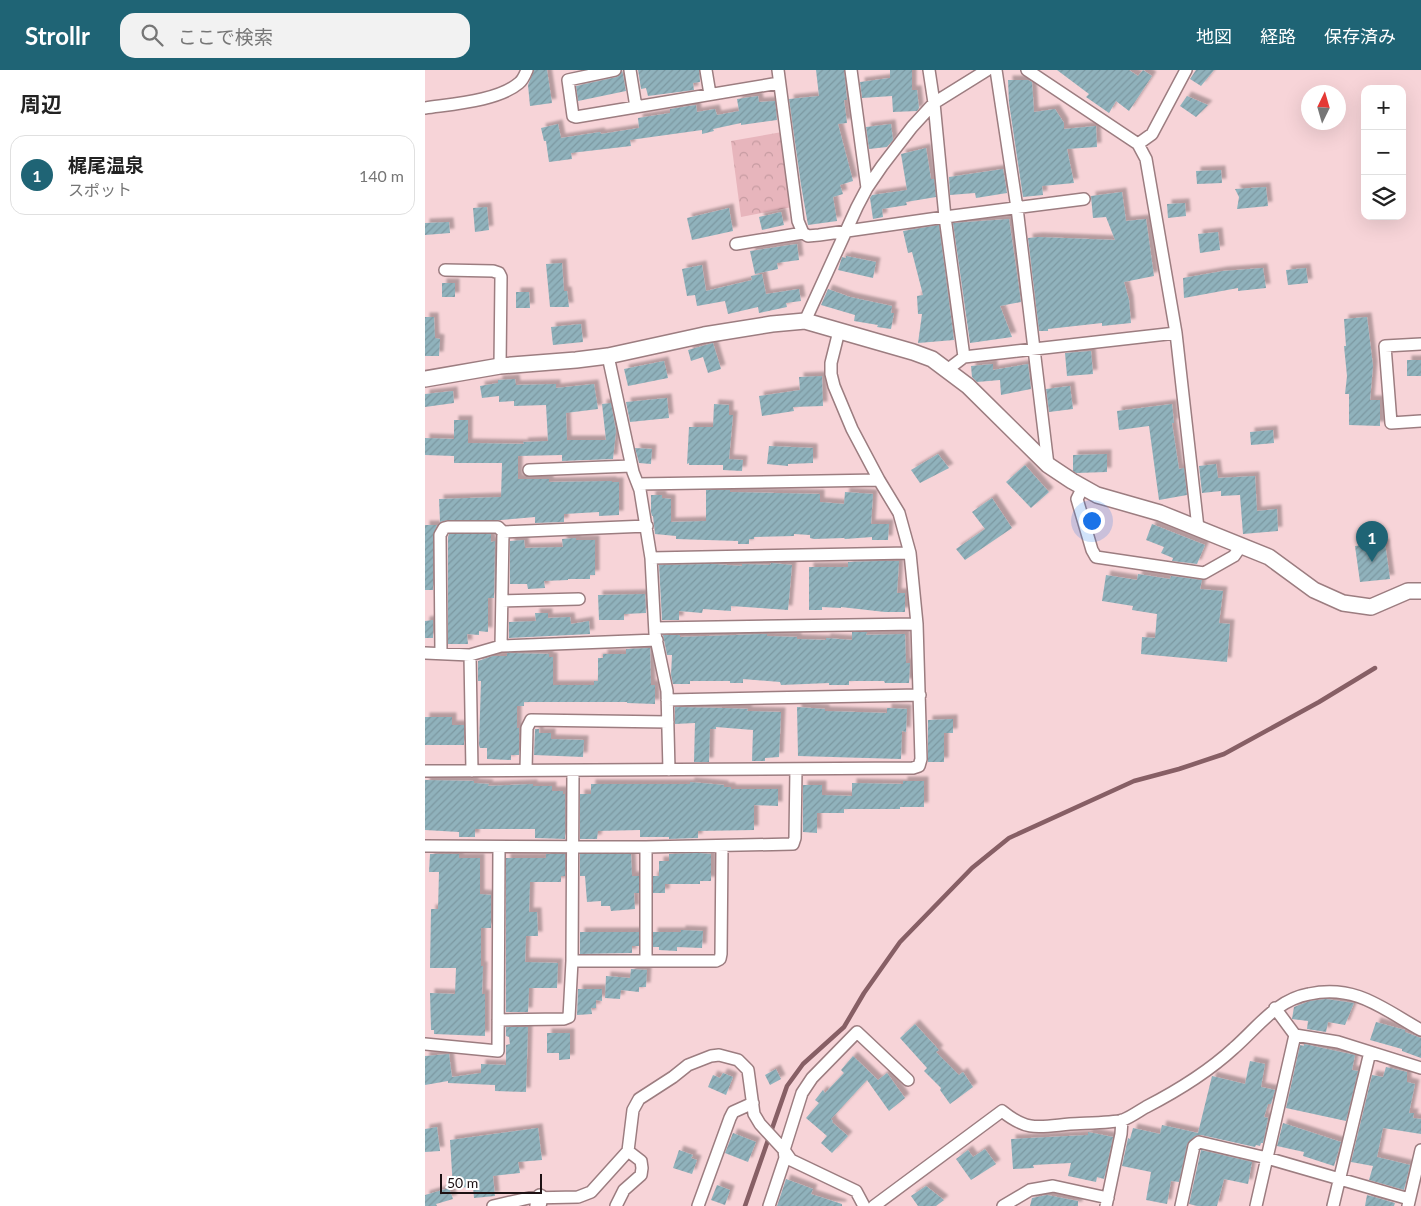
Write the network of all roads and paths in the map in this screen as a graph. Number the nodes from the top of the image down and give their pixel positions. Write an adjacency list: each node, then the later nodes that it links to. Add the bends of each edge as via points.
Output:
1 (527, 70): 16 (street, via 520,82 507,90 471,102)
2 (615, 70): 15 (street, via 568,80 572,115)
3 (630, 70): 15 (street)
4 (706, 70): 13 (street)
5 (778, 70): 12 (street)
6 (851, 70): 18 (street)
7 (929, 70): 14 (street)
8 (987, 70): 14 (street)
9 (996, 70): 20 (street)
10 (1027, 70): 17 (street)
11 (1186, 70): 17 (street, via 1152,134)
12 (779, 82): 13 (street); 23 (street, via 798,221)
13 (710, 94): 15 (street)
14 (935, 103): 18 (street, via 912,127); 21 (street)
15 (636, 107)
16 (425, 108)
17 (1138, 144): 28 (street, via 1146,160)
18 (867, 188): 22 (street)
19 (1084, 199): 20 (street)
20 (1017, 208): 21 (street); 30 (street)
21 (945, 217): 22 (street); 32 (street)
22 (846, 230): 23 (street, via 808,236); 26 (street)
23 (803, 233): 24 (street)
24 (736, 244)
25 (445, 270): 33 (street, via 499,273)
26 (805, 321): 27 (street); 31 (street, via 704,335)
27 (839, 332): 34 (street, via 923,356); 40 (street, via 831,368 834,386)
28 (1176, 333): 30 (street); 44 (street)
29 (1421, 344): 36 (street, via 1385,346 1391,423)
30 (1035, 348): 32 (street); 37 (street)
31 (607, 356): 33 (street); 38 (street)
32 (964, 357): 34 (street)
33 (500, 366): 35 (street)
34 (947, 370): 37 (street, via 968,386)
35 (425, 379)
36 (1421, 420)
37 (1048, 465): 42 (street)
38 (631, 466): 39 (street); 41 (street)
39 (529, 470)
40 (879, 480): 41 (street); 47 (street, via 899,513)
41 (638, 484): 43 (street)
42 (1083, 487): 44 (street, via 1097,495); 46 (street, via 1077,499 1096,557 1204,573 1234,556)
43 (647, 526): 45 (street); 48 (street)
44 (1198, 528): 46 (street)
45 (503, 532): 51 (street); 57 (street, via 498,527 448,527 441,531)
46 (1241, 546): 49 (street, via 1269,557 1314,590 1343,603 1371,607 1408,592)
47 (910, 553): 48 (street); 52 (street)
48 (651, 558): 53 (street)
49 (1421, 591)
50 (579, 599): 51 (street)
51 (502, 601): 55 (street)
52 (917, 624): 53 (street); 59 (street)
53 (655, 628): 54 (street)
54 (657, 640): 55 (street); 60 (street)
55 (501, 646): 58 (street)
56 (425, 653): 57 (street)
57 (441, 653): 58 (street)
58 (470, 655): 66 (street)
59 (920, 695): 60 (street); 62 (street, via 921,759 916,768)
60 (667, 700): 61 (street)
61 (668, 722): 63 (street, via 531,720 527,728); 64 (street)
62 (796, 769): 64 (street); 71 (street, via 793,844)
63 (525, 770): 66 (street); 67 (street)
64 (669, 770): 67 (street)
65 (425, 771): 66 (street)
66 (472, 771)
67 (573, 771): 70 (street)
68 (425, 846): 69 (street)
69 (499, 847): 70 (street); 76 (street)
70 (572, 847): 72 (street); 73 (street)
71 (722, 847): 72 (street); 74 (street, via 720,959 716,962)
72 (646, 848): 74 (street)
73 (572, 961): 74 (street); 76 (street, via 568,1018)
74 (646, 961)
75 (1275, 1008): 77 (street, via 1291,998 1310,993 1359,996); 78 (street); 84 (street, via 1202,1074)
76 (498, 1020): 79 (street, via 498,1051)
77 (1421, 1030)
78 (1295, 1035): 80 (street, via 1338,1042); 88 (street)
79 (425, 1044)
80 (1370, 1052): 81 (street); 89 (street)
81 (1421, 1068)
82 (908, 1080): 85 (street, via 857,1032 812,1078 803,1093)
83 (753, 1102): 85 (street, via 754,1114); 87 (street, via 750,1075 738,1060 719,1055 695,1061 639,1099 633,1110); 96 (street, via 733,1112)
84 (1122, 1120): 92 (street); 99 (street, via 1033,1127 1016,1122 1002,1111)
85 (784, 1150): 97 (street, via 785,1158); 98 (street, via 791,1160 855,1191)
86 (1421, 1150): 93 (street)
87 (628, 1151): 91 (street, via 586,1195); 95 (street, via 641,1162 642,1172 624,1190)
88 (1267, 1158): 89 (street); 101 (street, via 1199,1142 1194,1146); 102 (street)
89 (1339, 1179): 93 (street); 103 (street)
90 (1023, 1201): 92 (street, via 1030,1190 1053,1186); 100 (street)
91 (539, 1202): 94 (street)
92 (1107, 1202)
93 (1409, 1203)
94 (493, 1206)
95 (616, 1206)
96 (698, 1206)
97 (769, 1206)
98 (865, 1206)
99 (874, 1206)
100 (1003, 1206)
101 (1181, 1206)
102 (1256, 1206)
103 (1333, 1206)

